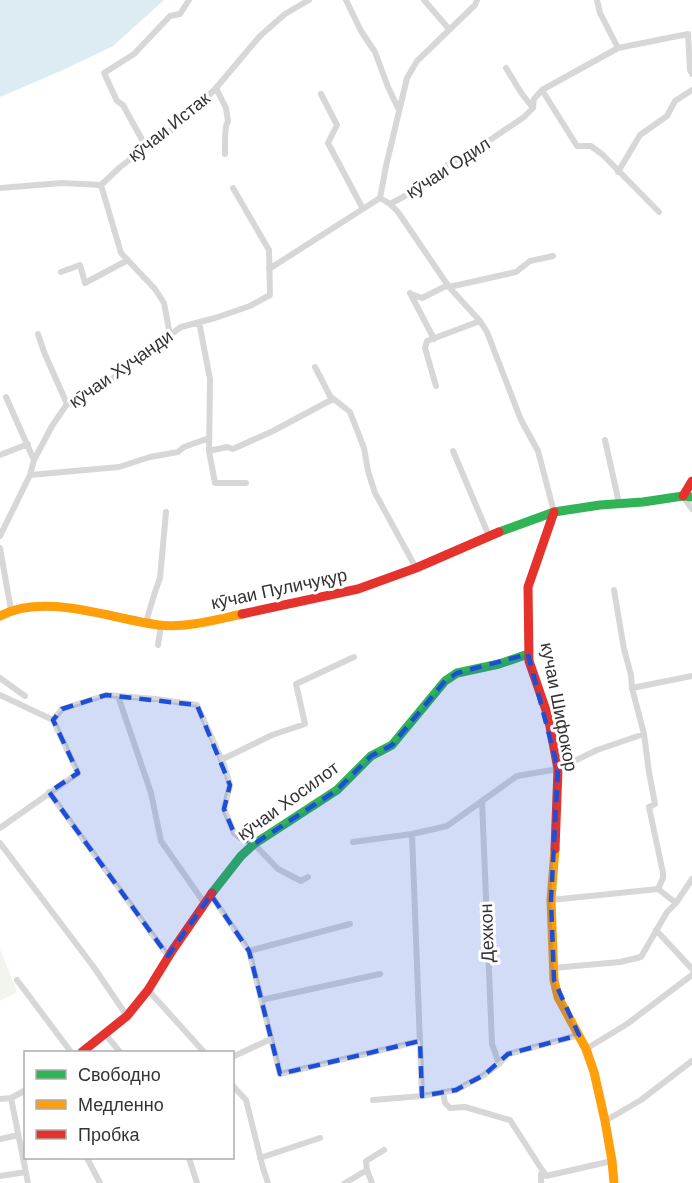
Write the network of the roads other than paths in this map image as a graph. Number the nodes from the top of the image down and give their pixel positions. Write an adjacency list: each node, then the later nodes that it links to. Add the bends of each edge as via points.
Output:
1 (189, 0): 18 (street, via 180,14 170,16 134,54 104,73)
2 (309, 0): 12 (street, кӯчаи Истак, via 260,36)
3 (346, 0): 17 (street, via 375,52)
4 (424, 0): 7 (street)
5 (477, 0): 7 (street, кӯчаи Одил)
6 (597, 0): 9 (street)
7 (449, 29): 17 (street, кӯчаи Одил, via 417,61 407,78)
8 (690, 33): 9 (street); 11 (street)
9 (618, 48): 13 (street)
10 (507, 68): 16 (street)
11 (692, 74)
12 (216, 88): 18 (street, кӯчаи Истак, via 176,127); 19 (street, via 228,121)
13 (542, 90): 16 (street, кӯчаи Одил, via 534,99); 20 (street, via 577,146 591,146)
14 (692, 90): 20 (street, via 675,101 667,116 640,135)
15 (321, 94): 26 (street, via 337,125 328,143)
16 (533, 108): 25 (street, кӯчаи Одил, via 525,117 444,167 426,184)
17 (399, 111): 24 (street, кӯчаи Одил)
18 (146, 147): 21 (street, кӯчаи Истак)
19 (225, 154)
20 (618, 172): 27 (street)
21 (101, 185): 22 (street, via 62,183); 29 (street, via 121,253)
22 (0, 188)
23 (233, 188): 30 (street, кӯчаи Хуҷанди, via 269,250)
24 (380, 198): 25 (street, кӯчаи Одил); 26 (street)
25 (390, 204): 32 (street)
26 (363, 209): 30 (street)
27 (659, 212)
28 (553, 256): 32 (street, via 530,261 516,272)
29 (128, 260): 31 (street, via 86,283 80,265); 36 (street, via 164,303)
30 (269, 269): 34 (street, кӯчаи Хуҷанди, via 270,296)
31 (61, 272)
32 (449, 286): 33 (street); 37 (street, via 422,298 410,293)
33 (480, 321): 37 (street); 57 (street, via 538,451)
34 (199, 322): 36 (street, кӯчаи Хуҷанди); 43 (street, via 210,379)
35 (38, 334): 42 (street)
36 (170, 335): 42 (street, кӯчаи Хуҷанди, via 107,383)
37 (434, 339): 39 (street, via 425,348)
38 (315, 367): 41 (street)
39 (436, 386)
40 (6, 397): 45 (street)
41 (333, 399): 46 (street, via 233,449); 61 (street, via 350,412 375,493)
42 (67, 404): 49 (street, кӯчаи Хуҷанди)
43 (208, 438): 46 (street); 50 (street, via 178,452 119,467)
44 (605, 440): 54 (street)
45 (28, 444): 48 (street); 49 (street)
46 (209, 451): 52 (street, via 214,483)
47 (453, 452): 59 (street)
48 (0, 455)
49 (34, 460): 50 (street, кӯчаи Хуҷанди)
50 (30, 475): 58 (street, кӯчаи Хуҷанди)
51 (692, 481): 53 (street)
52 (246, 483)
53 (688, 497): 54 (street, кӯчаи Пуличуқур); 55 (street)
54 (619, 503): 57 (street, кӯчаи Пуличуқур)
55 (692, 509)
56 (166, 512): 65 (street, via 160,578)
57 (554, 512): 59 (street, кӯчаи Пуличуқур); 68 (street, кучаи Шифокор, via 528,587)
58 (0, 536)
59 (489, 536): 61 (street, кӯчаи Пуличуқур)
60 (0, 548): 63 (street)
61 (416, 568): 66 (street, кӯчаи Пуличуқур, via 325,597 194,624)
62 (614, 590): 72 (street)
63 (11, 610): 64 (street, кӯчаи Пуличуқур); 65 (street, кӯчаи Пуличуқур, via 51,605)
64 (0, 616)
65 (146, 622): 66 (street, кӯчаи Пуличуқур)
66 (161, 625): 67 (street)
67 (158, 645)
68 (528, 654): 79 (street, кучаи Шифокор, via 548,716); 86 (street, кӯчаи Хосилот, via 457,673 445,681 392,745 371,756 337,790)
69 (354, 657): 78 (street, via 296,684 305,724)
70 (692, 676): 72 (street)
71 (0, 678): 74 (street)
72 (632, 688): 77 (street)
73 (0, 695): 76 (street)
74 (25, 696)
75 (118, 696): 76 (street, via 106,695 62,709); 78 (street, via 197,705); 93 (street, via 151,794 161,842)
76 (53, 720): 80 (street, via 78,773)
77 (644, 734): 79 (street); 89 (street, via 655,804 649,807 663,873)
78 (221, 760): 86 (street, via 230,785 224,809 234,833)
79 (558, 769): 81 (street, via 517,776); 91 (street, кучаи Шифокор)
80 (49, 792): 82 (street); 97 (street)
81 (482, 801): 83 (street, via 447,826); 117 (street, Дехкон, via 492,1044)
82 (0, 828)
83 (412, 834): 84 (street); 109 (street)
84 (353, 842)
85 (0, 843): 105 (street)
86 (254, 844): 87 (street, via 278,869 301,881); 90 (street, кӯчаи Хосилот)
87 (308, 877)
88 (692, 879): 92 (street)
89 (658, 889): 91 (street); 92 (street)
90 (211, 895): 93 (street, кӯчаи Хосилот); 96 (street)
91 (551, 900): 98 (street, кучаи Шифокор)
92 (676, 903): 95 (street)
93 (205, 904): 97 (street, кӯчаи Хосилот)
94 (350, 924): 96 (street)
95 (656, 930): 98 (street, via 641,957); 99 (street)
96 (249, 951): 104 (street)
97 (168, 956): 103 (street, кӯчаи Хосилот)
98 (553, 968): 107 (street, кучаи Шифокор, via 558,997)
99 (692, 969)
100 (380, 974): 104 (street)
101 (692, 975): 110 (street)
102 (17, 980): 111 (street)
103 (148, 990): 105 (street, кӯчаи Хосилот); 114 (street)
104 (261, 1000): 108 (street)
105 (127, 1016): 106 (street, кӯчаи Хосилот)
106 (105, 1034): 112 (street, кӯчаи Хосилот); 113 (street)
107 (579, 1035): 110 (street, кучаи Шифокор); 117 (street, via 508,1054)
108 (271, 1039): 109 (street, via 280,1074); 115 (street)
109 (420, 1041): 121 (street)
110 (586, 1049): 125 (street, кучаи Шифокор)
111 (70, 1051)
112 (84, 1051)
113 (118, 1051)
114 (202, 1051)
115 (234, 1056)
116 (692, 1061): 125 (street, via 641,1100)
117 (500, 1064): 120 (street, via 456,1090)
118 (234, 1087): 130 (street, via 246,1100)
119 (24, 1091): 122 (street)
120 (443, 1092): 121 (street); 136 (street, via 450,1108 465,1107 510,1120)
121 (422, 1096): 124 (street)
122 (11, 1098): 123 (street); 126 (street)
123 (0, 1099)
124 (374, 1100)
125 (605, 1121): 133 (street, кучаи Шифокор)
126 (18, 1135): 127 (street); 135 (street)
127 (0, 1138)
128 (320, 1138): 130 (street)
129 (384, 1150): 134 (street, via 366,1161)
130 (260, 1158): 141 (street)
131 (88, 1159): 139 (street)
132 (189, 1159): 140 (street)
133 (612, 1161): 136 (street, via 546,1176); 145 (street, кучаи Шифокор)
134 (367, 1170): 142 (street); 143 (street)
135 (26, 1172): 137 (street); 138 (street)
136 (544, 1172): 144 (street)
137 (0, 1176)
138 (28, 1183)
139 (100, 1183)
140 (197, 1183)
141 (268, 1183)
142 (345, 1183)
143 (372, 1183)
144 (541, 1183)
145 (614, 1183)

